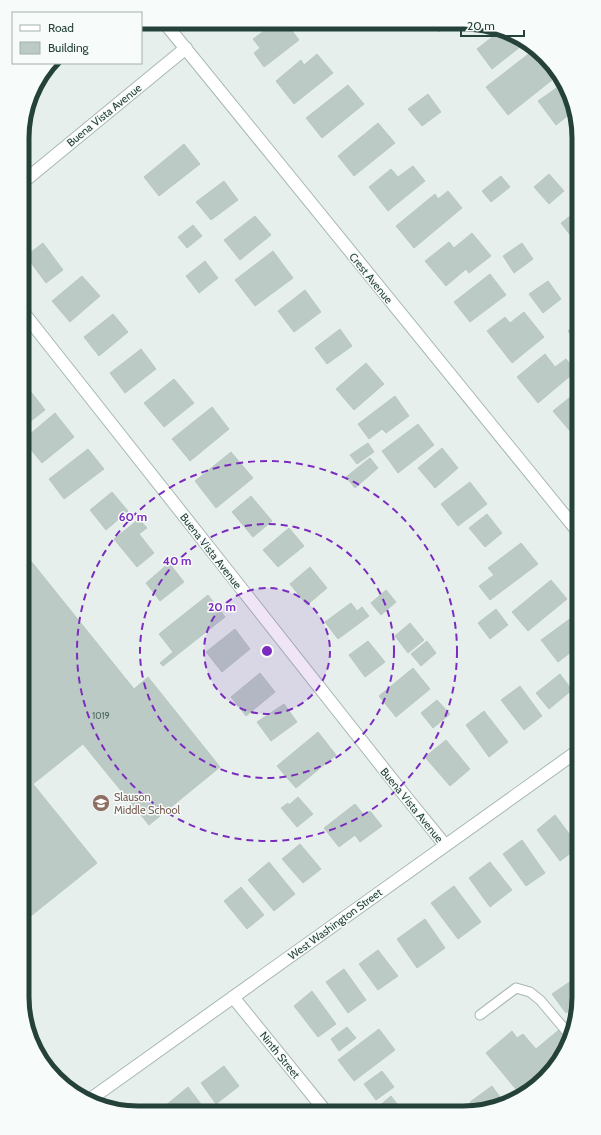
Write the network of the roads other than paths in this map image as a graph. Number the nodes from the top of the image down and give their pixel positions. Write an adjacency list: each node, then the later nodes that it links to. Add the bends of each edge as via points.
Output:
1 (170, 29): 2 (street, Crest Avenue)
2 (186, 48): 3 (street, Buena Vista Avenue); 5 (street, Crest Avenue)
3 (29, 177)
4 (29, 320): 7 (street, Buena Vista Avenue)
5 (572, 524)
6 (572, 755): 7 (street, West Washington Street)
7 (445, 845): 8 (street, West Washington Street)
8 (233, 997): 11 (street, West Washington Street); 12 (street, Ninth Street)
9 (480, 1015): 10 (lane, via 516,988 530,992 540,1000)
10 (566, 1032)
11 (94, 1097)
12 (320, 1106)

